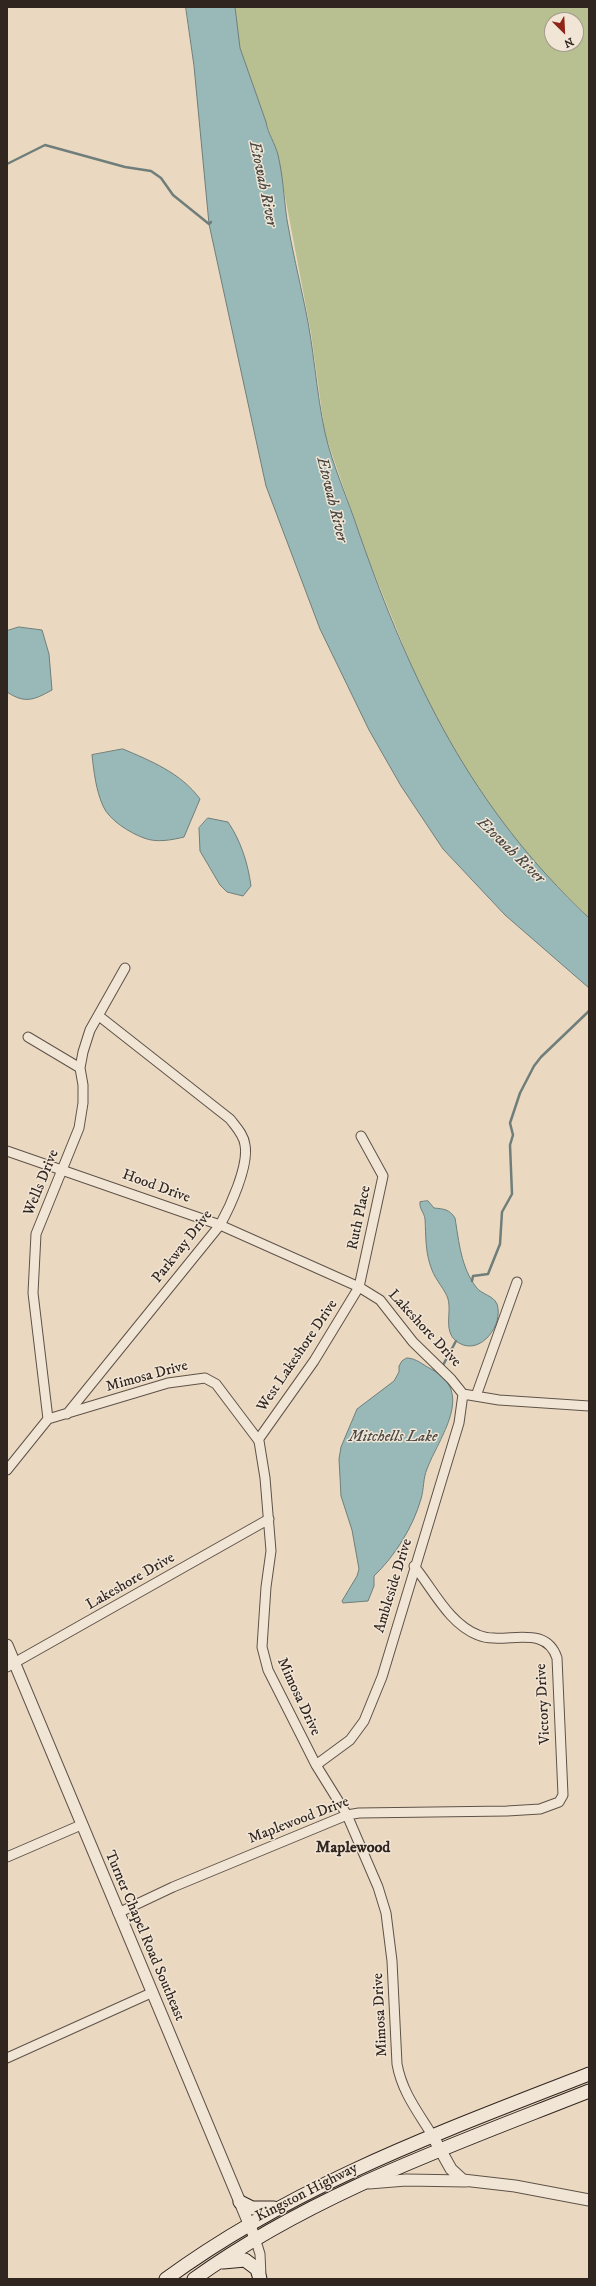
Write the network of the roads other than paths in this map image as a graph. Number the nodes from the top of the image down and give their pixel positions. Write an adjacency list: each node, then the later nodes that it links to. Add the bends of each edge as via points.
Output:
1 (125, 968): 2 (street, Wells Drive)
2 (99, 1016): 4 (street, Wells Drive, via 90,1030); 8 (street, Parkway Drive, via 230,1119 240,1133 246,1145 245,1158 227,1213)
3 (28, 1037): 4 (street)
4 (80, 1068): 7 (street, Wells Drive, via 84,1085 79,1128)
5 (361, 1136): 10 (street, Ruth Place, via 383,1176)
6 (7, 1151): 7 (street, Hood Drive)
7 (63, 1169): 8 (street, Hood Drive); 15 (street, Wells Drive, via 36,1234 34,1262 36,1327)
8 (220, 1225): 10 (street, Hood Drive); 14 (street, Parkway Drive)
9 (517, 1282): 12 (street)
10 (359, 1287): 11 (street, Lakeshore Drive, via 380,1300 413,1342); 16 (street, West Lakeshore Drive, via 314,1361)
11 (463, 1394): 12 (street); 19 (street, Ambleside Drive, via 459,1423)
12 (476, 1396): 13 (street)
13 (589, 1406)
14 (67, 1414): 15 (street, Mimosa Drive); 16 (street, Mimosa Drive, via 168,1383 205,1378 216,1384)
15 (48, 1418): 17 (street)
16 (258, 1440): 18 (street, Mimosa Drive)
17 (7, 1470)
18 (269, 1519): 21 (street, Lakeshore Drive); 22 (street, Mimosa Drive, via 271,1551 262,1647 268,1670)
19 (414, 1566): 22 (street, Ambleside Drive, via 382,1677 364,1722 350,1740); 23 (street, Victory Drive, via 460,1626 479,1636 539,1638 553,1647 556,1658 563,1795 559,1802)
20 (7, 1645): 21 (street, Turner Chapel Road Southeast)
21 (11, 1666): 25 (street, Turner Chapel Road Southeast)
22 (316, 1765): 24 (street, Mimosa Drive)
23 (550, 1807): 24 (street, Maplewood Drive, via 506,1812)
24 (347, 1815): 27 (street, Maplewood Drive, via 180,1884); 32 (street, Mimosa Drive, via 375,1877 386,1913 400,2080)
25 (82, 1825): 26 (street); 27 (street, Turner Chapel Road Southeast)
26 (7, 1857)
27 (118, 1913): 28 (street, Turner Chapel Road Southeast)
28 (151, 1993): 29 (street); 37 (street, Turner Chapel Road Southeast)
29 (7, 2058)
30 (589, 2074): 32 (main road, Kingston Highway)
31 (589, 2092): 33 (main road, Kingston Highway)
32 (432, 2135): 33 (street); 38 (main road, Kingston Highway, via 341,2175)
33 (442, 2149): 34 (street, via 454,2173); 35 (main road, Kingston Highway)
34 (466, 2182): 35 (street, via 406,2180); 36 (street, via 515,2186)
35 (357, 2185): 40 (main road, Kingston Highway)
36 (589, 2200)
37 (240, 2202): 38 (main road, via 252,2208); 39 (street, Turner Chapel Road Southeast)
38 (278, 2208): 39 (main road, Kingston Highway)
39 (248, 2224): 40 (street, Turner Chapel Road Southeast); 42 (main road, Kingston Highway)
40 (255, 2238): 41 (main road, Kingston Highway); 44 (street, via 260,2254)
41 (217, 2263): 43 (main road, Kingston Highway); 44 (main road, via 245,2260 257,2269)
42 (166, 2279)
43 (194, 2279)
44 (260, 2279)

